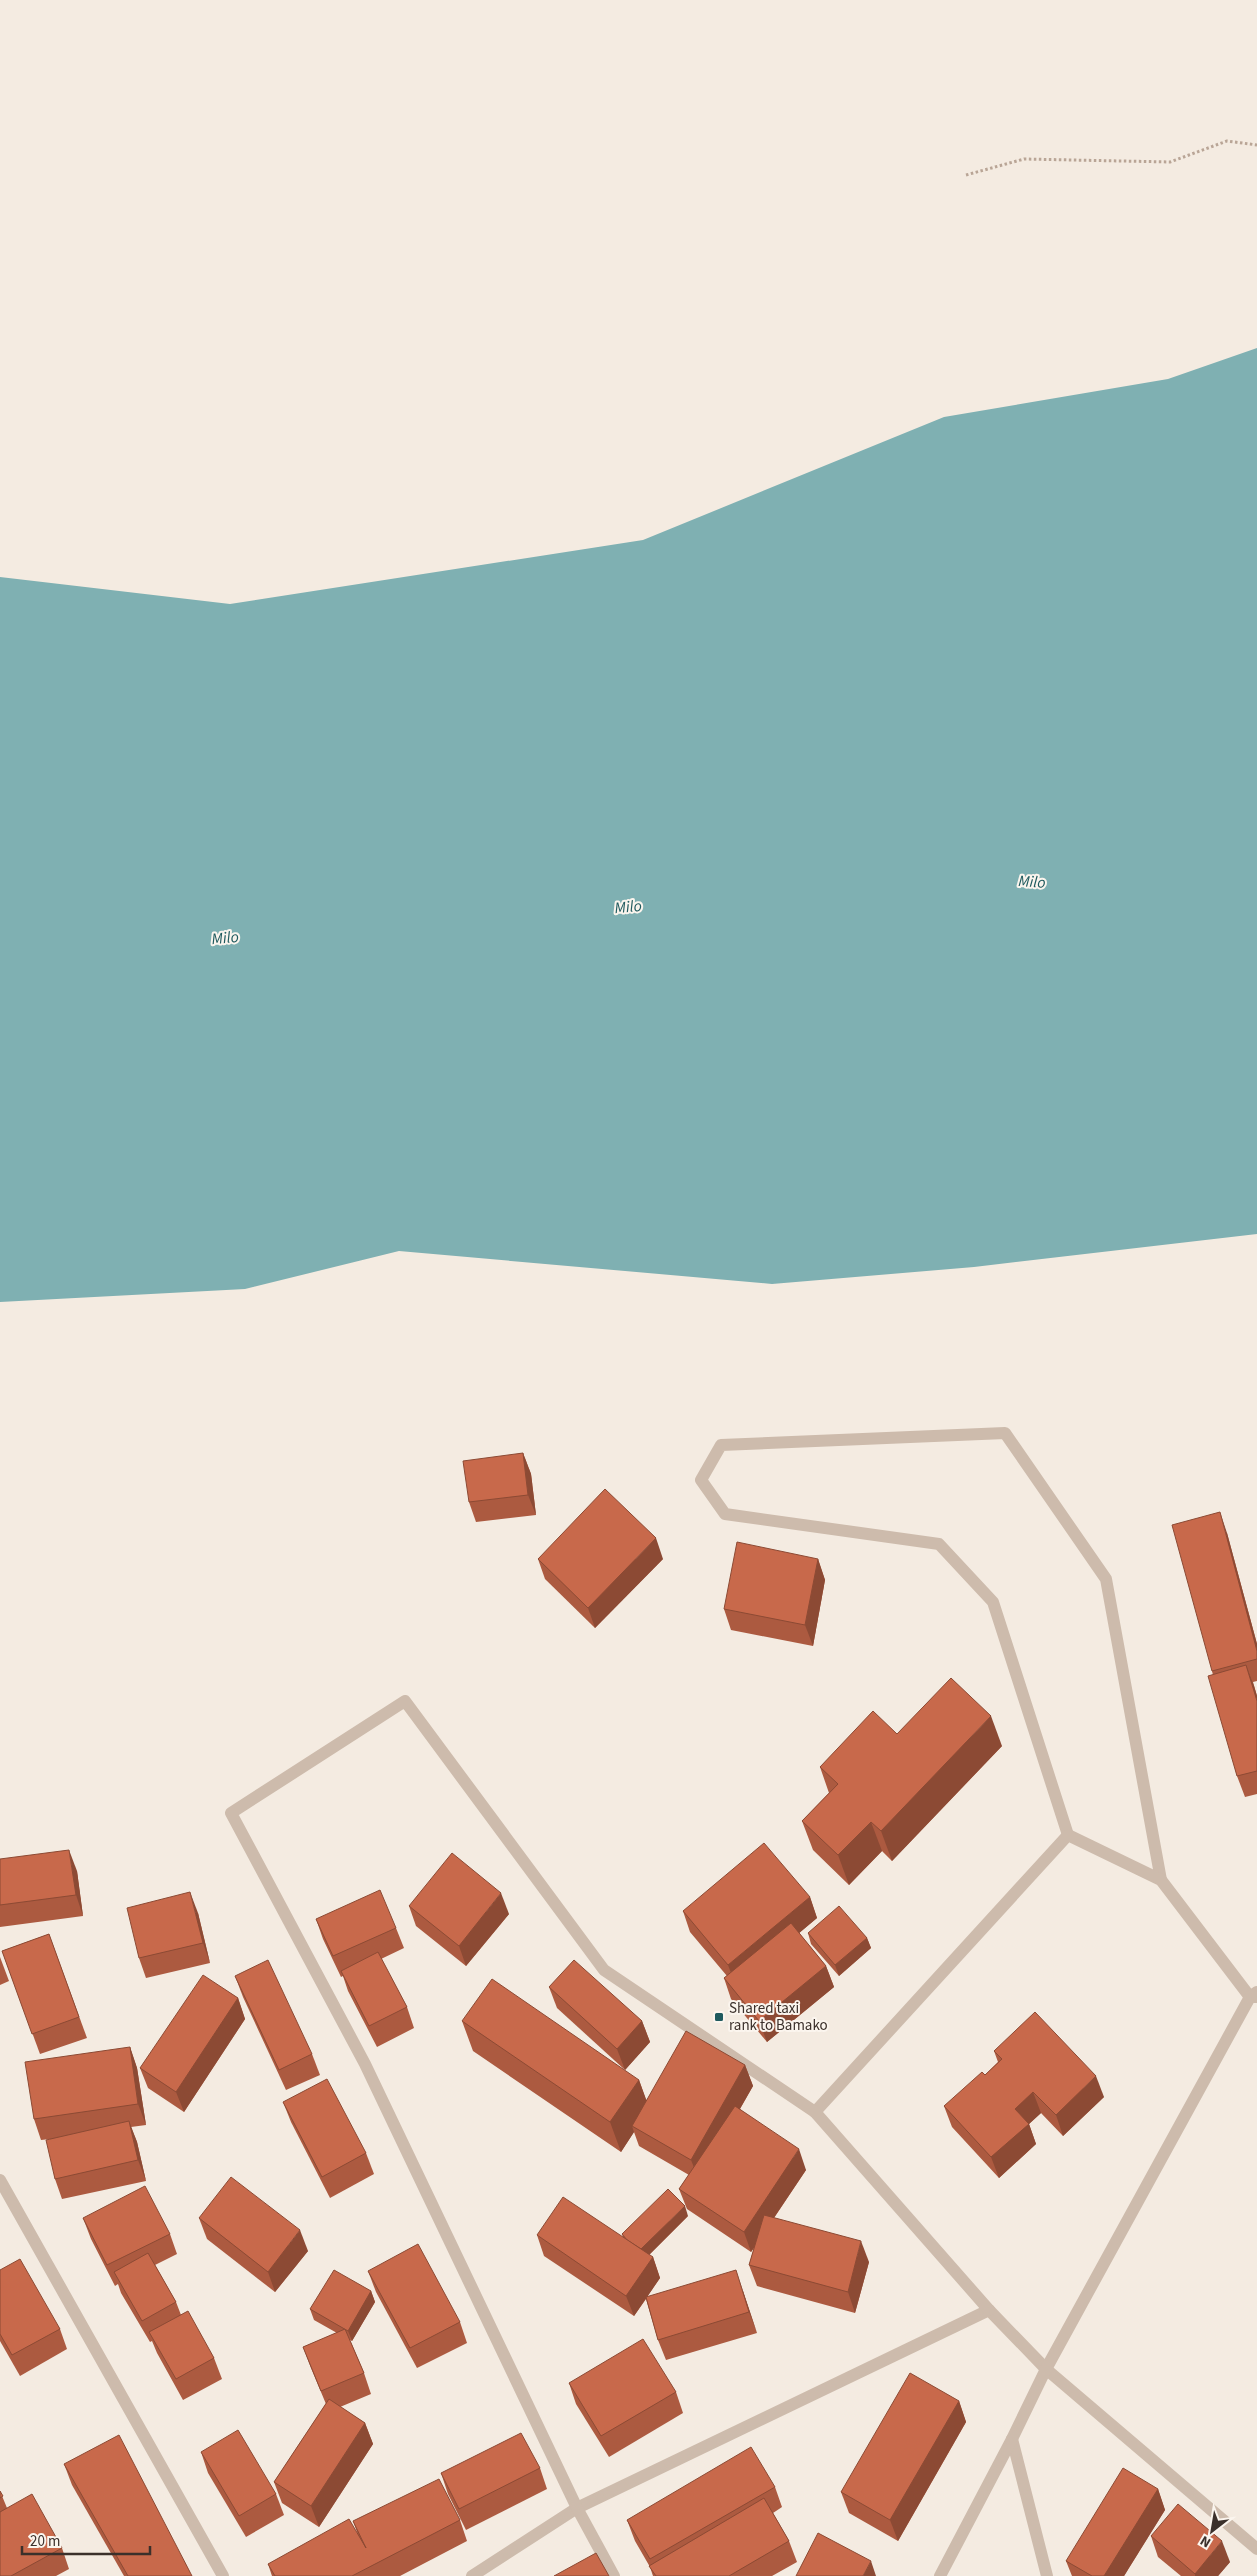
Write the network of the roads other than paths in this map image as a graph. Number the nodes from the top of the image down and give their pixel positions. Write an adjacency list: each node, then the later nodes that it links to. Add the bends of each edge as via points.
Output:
1 (1068, 1836): 2 (street); 2 (street, via 993,1602 939,1544 725,1514 701,1480 721,1445 1005,1433 1106,1579); 4 (street)
2 (1161, 1880): 3 (street)
3 (1255, 1995): 7 (street)
4 (815, 2112): 6 (street); 9 (street, via 604,1970 405,1701 231,1813 365,2064)
5 (0, 2180): 11 (street)
6 (989, 2310): 7 (street); 9 (street)
7 (1046, 2369): 8 (street); 10 (street)
8 (1012, 2439): 14 (street); 15 (street)
9 (577, 2508): 12 (street); 13 (street)
10 (1257, 2549)
11 (223, 2576)
12 (472, 2576)
13 (614, 2576)
14 (940, 2576)
15 (1047, 2576)

